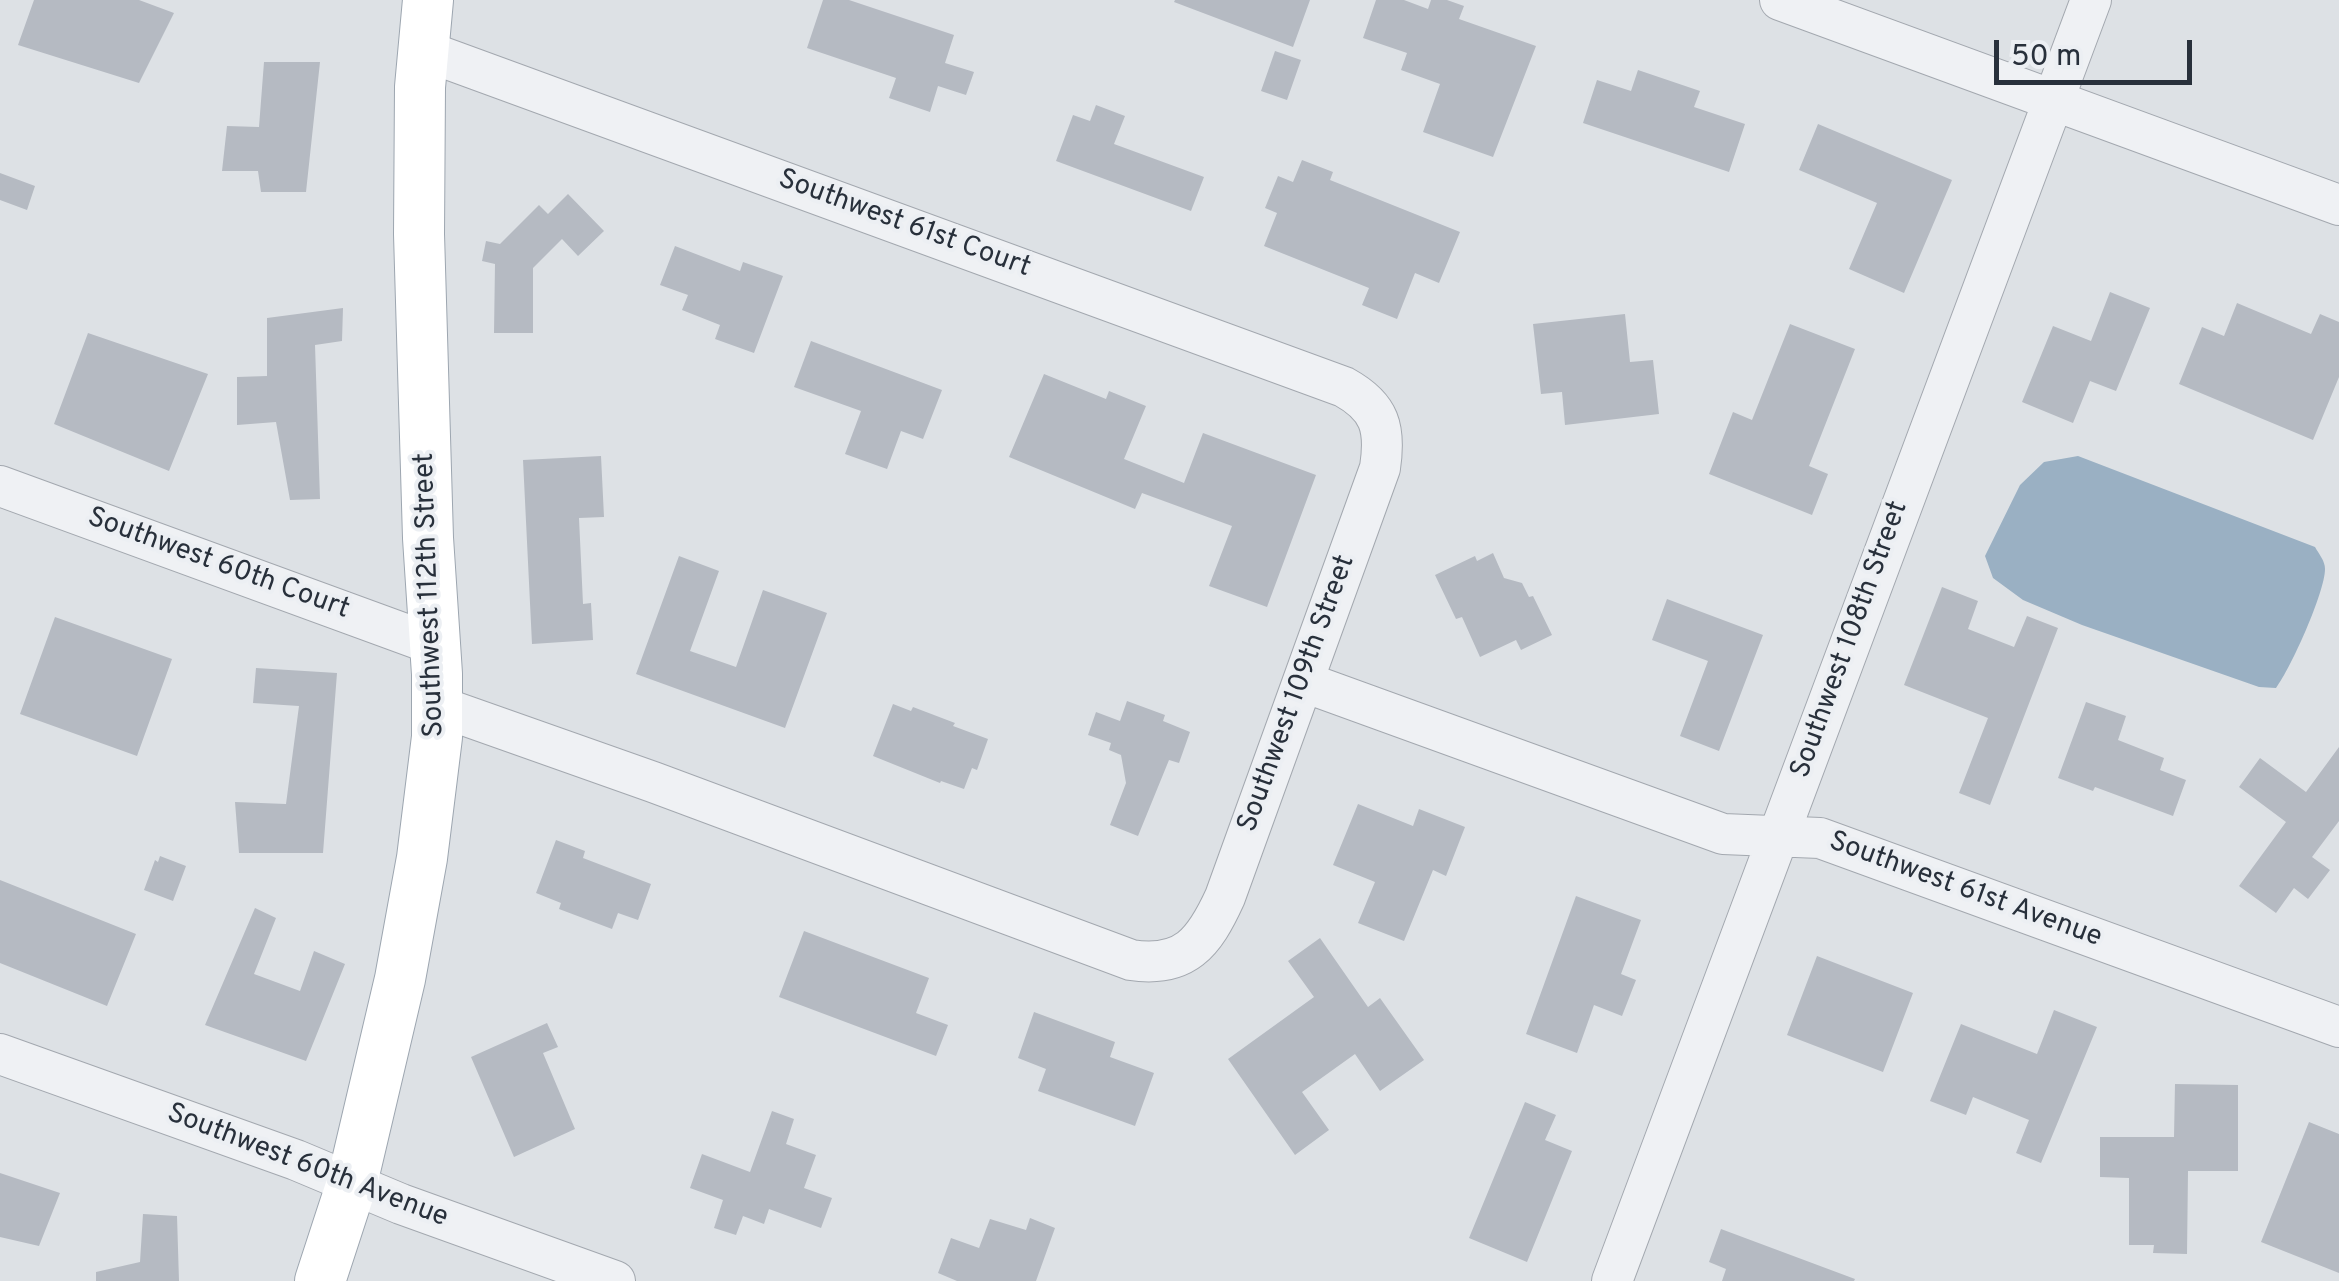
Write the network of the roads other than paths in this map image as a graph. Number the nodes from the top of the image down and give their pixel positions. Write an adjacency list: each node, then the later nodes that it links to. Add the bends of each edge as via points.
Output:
1 (428, 0): 4 (main road, Southwest 112th Street)
2 (1780, 0): 5 (street)
3 (2091, 0): 5 (street, Southwest 108th Street)
4 (422, 50): 7 (street, Southwest 61st Court, via 1344,387); 9 (main road, Southwest 112th Street, via 419,234)
5 (2053, 101): 6 (street); 12 (street, Southwest 108th Street)
6 (2339, 205)
7 (1376, 416): 10 (street, Southwest 109th Street, via 1383,437 1380,468)
8 (0, 486): 9 (street, Southwest 60th Court)
9 (435, 645): 11 (main road, Southwest 112th Street)
10 (1304, 682): 11 (street, Southwest 109th Street, via 1214,921 1190,950 1162,962 1131,960); 12 (street, Southwest 61st Avenue, via 1723,834)
11 (438, 706): 15 (main road, Southwest 112th Street, via 412,918)
12 (1778, 836): 13 (street, Southwest 61st Avenue, via 1820,838); 18 (street, Southwest 108th Street)
13 (2339, 1027)
14 (0, 1054): 15 (street, Southwest 60th Avenue)
15 (352, 1182): 16 (main road, Southwest 112th Street); 17 (street, Southwest 60th Avenue)
16 (320, 1281)
17 (615, 1281)
18 (1612, 1281)

